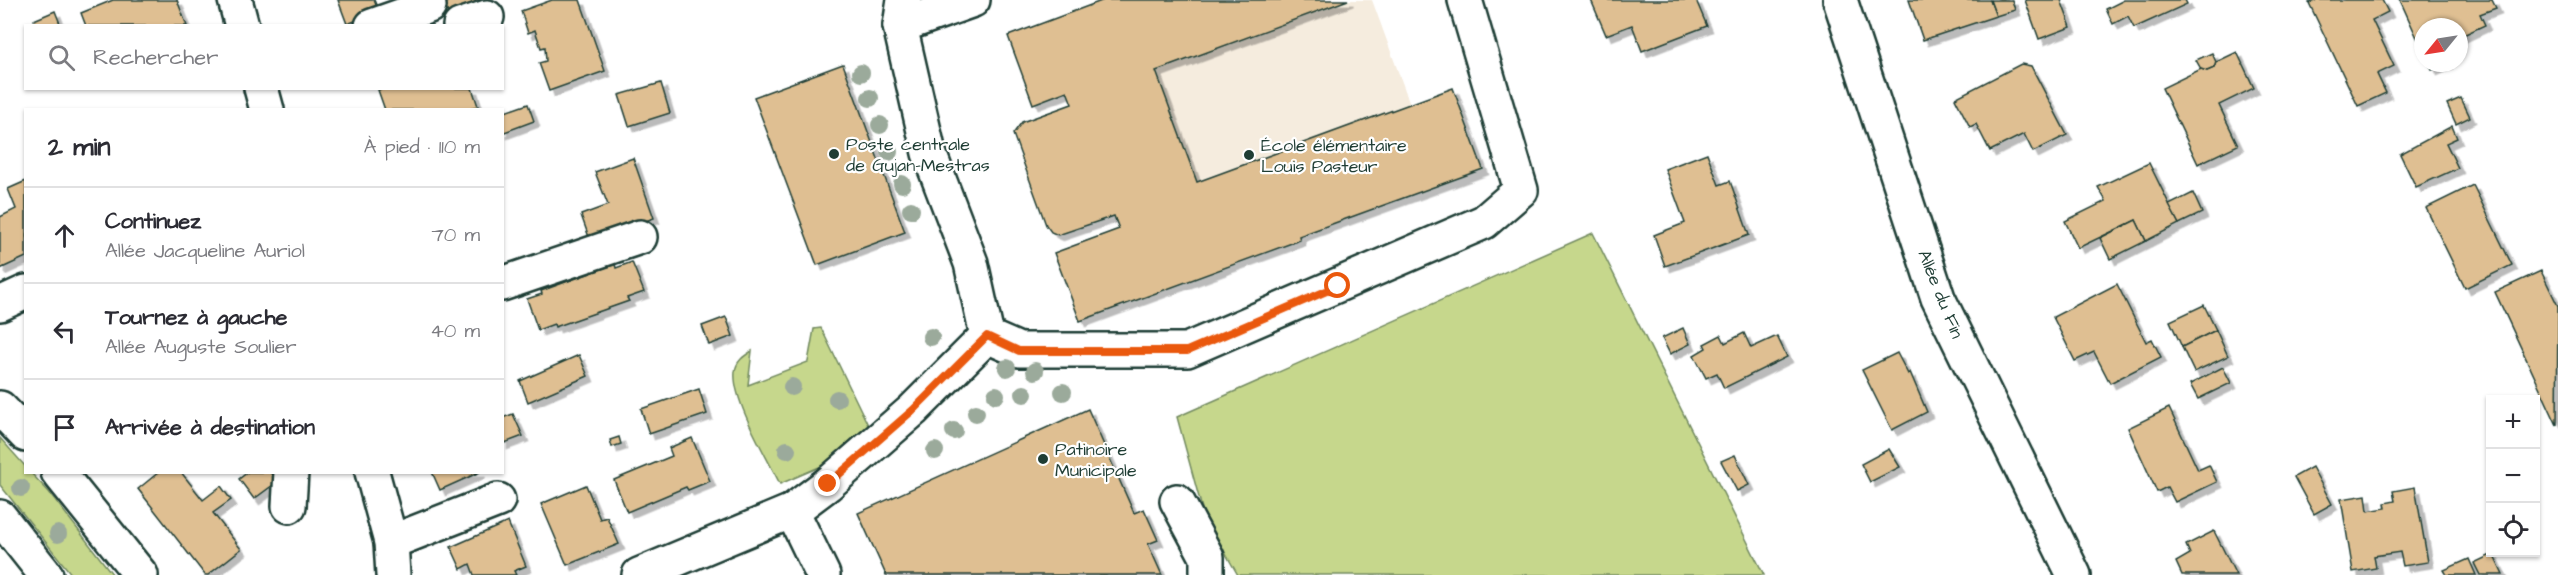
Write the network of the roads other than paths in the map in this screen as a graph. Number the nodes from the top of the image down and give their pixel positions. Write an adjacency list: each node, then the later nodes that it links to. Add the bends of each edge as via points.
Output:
1 (235, 0): 7 (street)
2 (973, 0): 6 (street)
3 (1465, 0): 13 (street, via 1521,190 1484,222 1187,351 1019,351)
4 (1840, 0): 31 (street, Allée du Fin, via 1938,298)
5 (429, 6): 8 (street)
6 (902, 13): 13 (street, via 929,153 971,264)
7 (241, 24)
8 (378, 24)
9 (640, 237): 10 (street)
10 (504, 283)
11 (24, 293): 12 (street)
12 (0, 304)
13 (987, 336): 22 (street, via 913,410)
14 (0, 408): 15 (street)
15 (24, 433)
16 (60, 474): 26 (street)
17 (291, 474): 21 (street)
18 (373, 474): 24 (street)
19 (498, 500): 24 (street)
20 (1178, 501): 30 (street, via 1207,557)
21 (289, 506)
22 (792, 511): 28 (street); 29 (street)
23 (0, 517): 25 (street)
24 (391, 542): 27 (street)
25 (46, 575)
26 (141, 575)
27 (393, 575)
28 (639, 575)
29 (823, 575)
30 (1207, 575)
31 (2074, 575)

